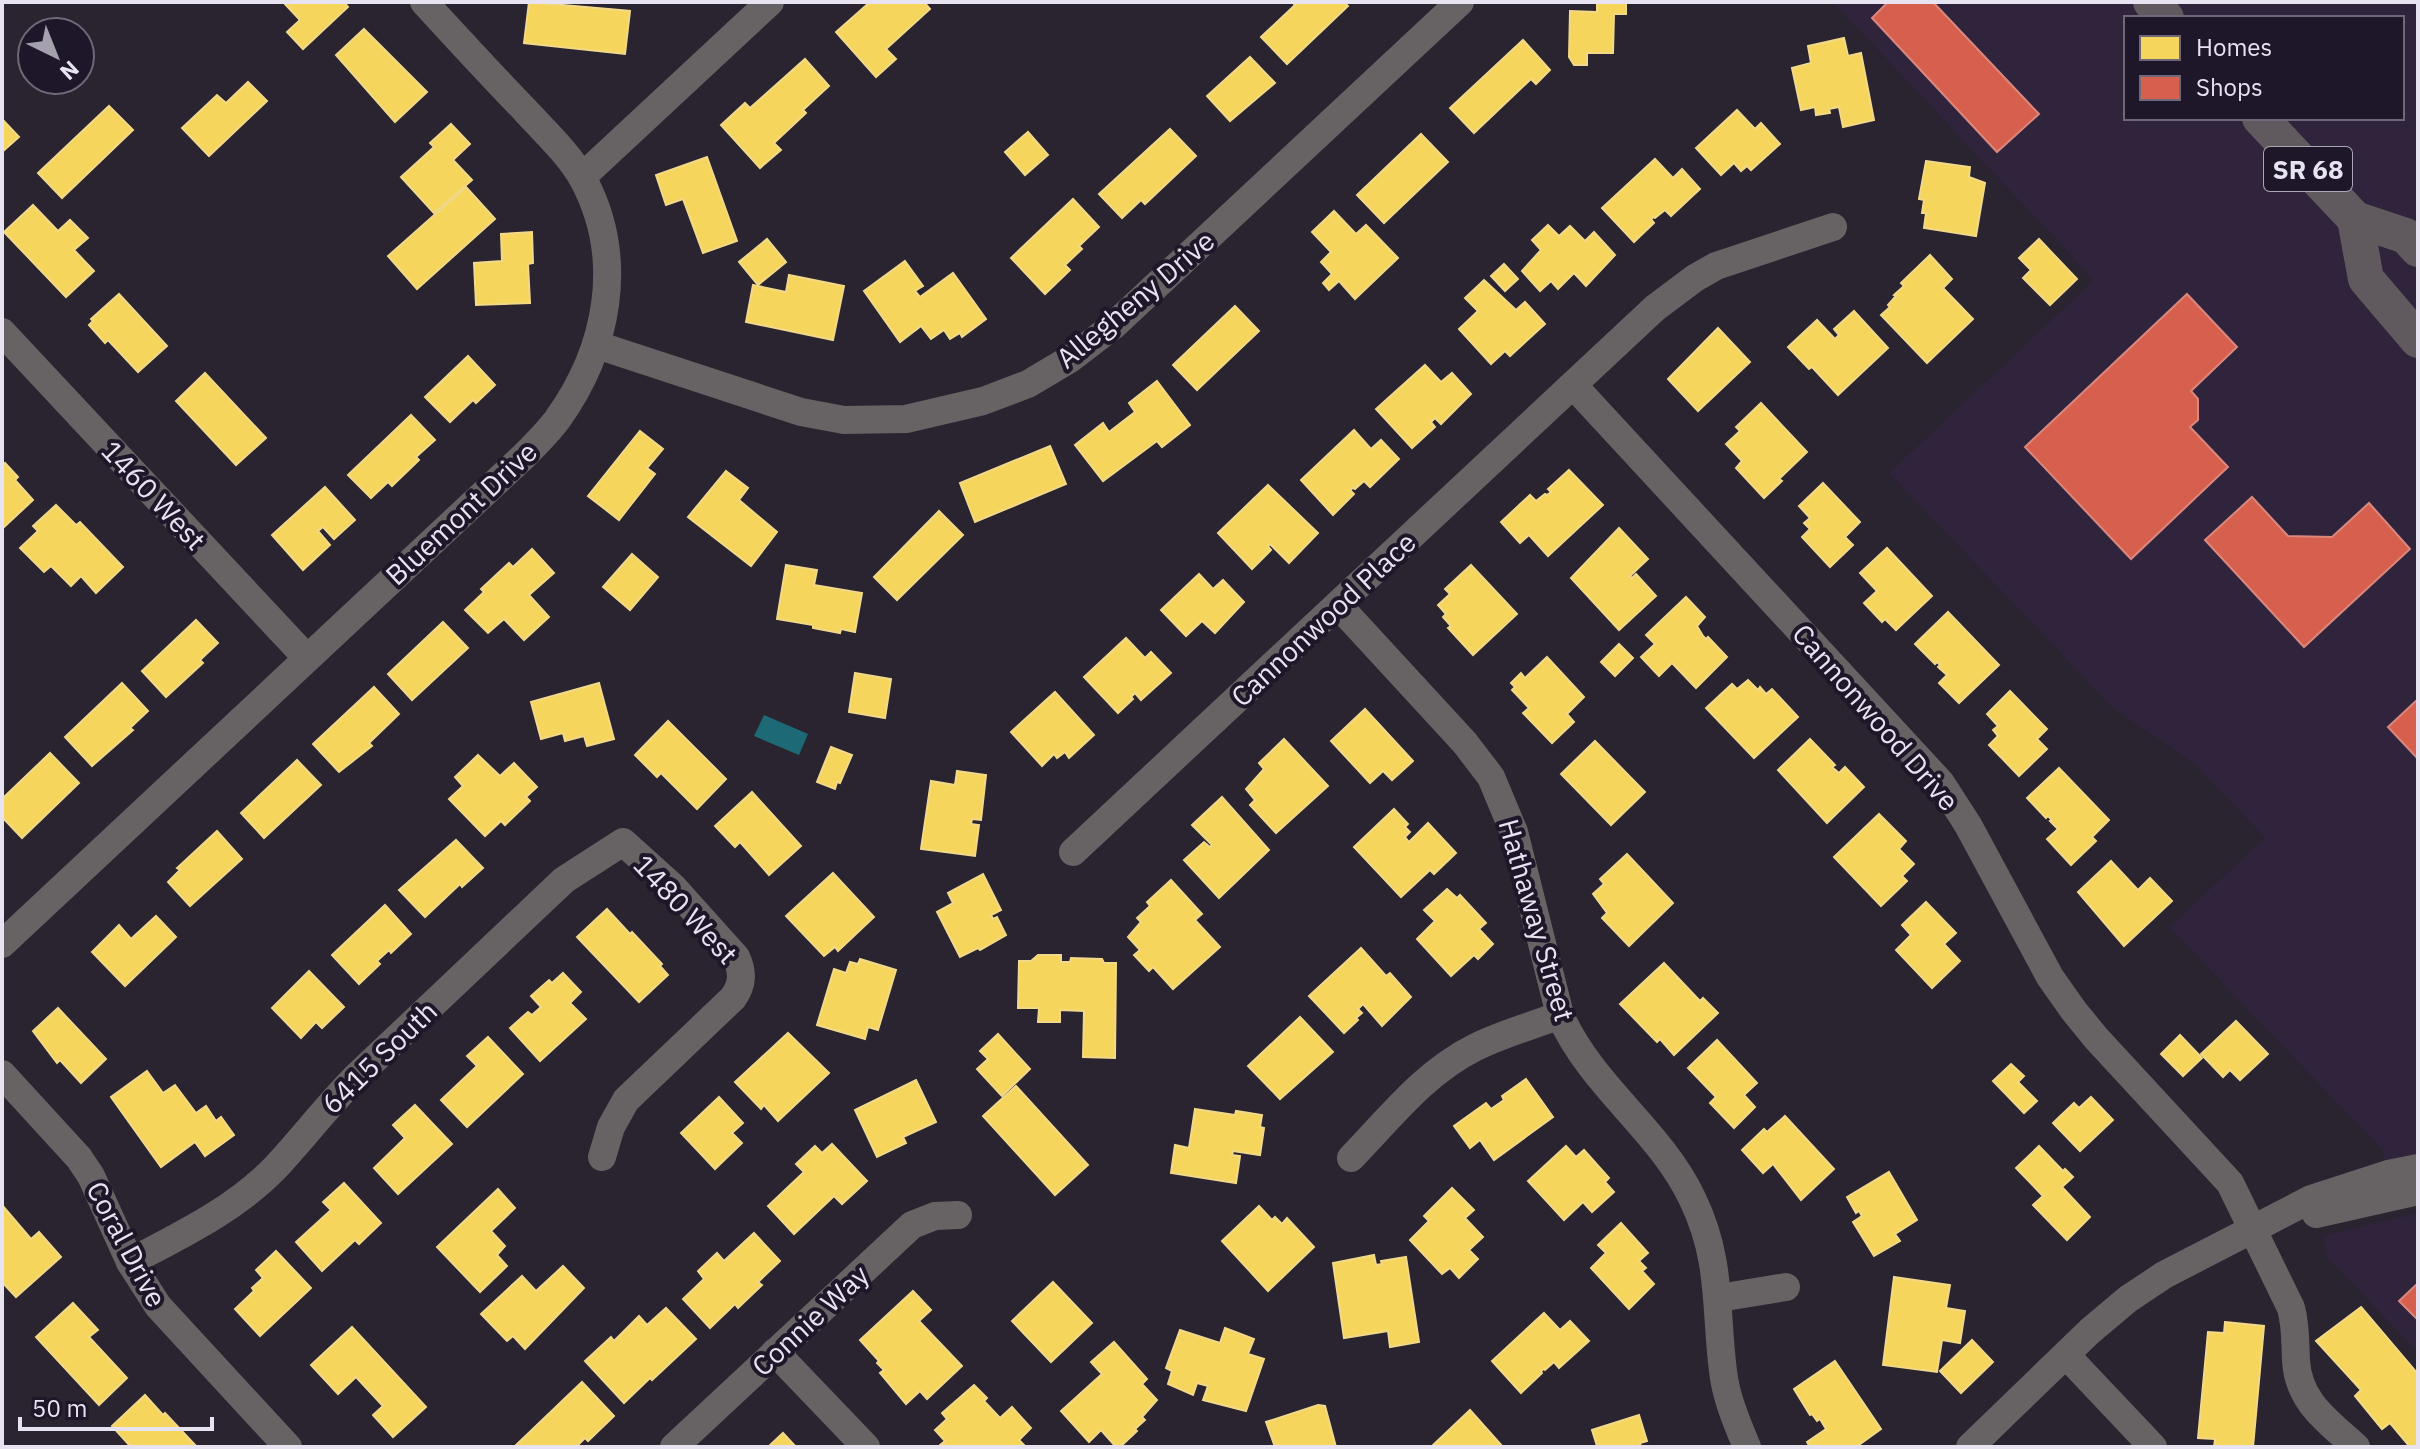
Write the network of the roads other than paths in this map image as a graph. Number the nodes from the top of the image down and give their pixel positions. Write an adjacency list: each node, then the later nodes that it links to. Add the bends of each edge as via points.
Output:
1 (424, 2): 5 (street, Bluemont Drive)
2 (770, 2): 5 (street)
3 (1460, 2): 11 (street, Allegheny Drive, via 1113,326 1028,384 906,419 844,420 801,412)
4 (2262, 120): 6 (main road, SR 68)
5 (582, 177): 11 (street, Bluemont Drive, via 596,208 607,261 607,306)
6 (2355, 219): 8 (main road, SR 68, via 2406,236); 10 (main road, SR 68, via 2366,279)
7 (1833, 227): 12 (street, Cannonwood Place, via 1739,257 1695,278)
8 (2418, 249)
9 (2, 332): 14 (street, 1460 West)
10 (2418, 340)
11 (597, 345): 14 (street, Bluemont Drive, via 556,422)
12 (1573, 385): 13 (street, Cannonwood Place); 25 (street, Cannonwood Drive, via 1941,783 2062,994 2096,1038 2221,1171)
13 (1338, 605): 16 (street, Cannonwood Place); 18 (street, Hathaway Street, via 1491,777 1514,832)
14 (306, 657): 17 (street, Bluemont Drive)
15 (623, 842): 20 (street, 1480 West, via 674,888 736,957 741,979 733,998 626,1100); 26 (street, 6415 South, via 564,880 357,1076 243,1196)
16 (1073, 852)
17 (2, 944)
18 (1560, 1015): 21 (street, via 1454,1060 1417,1088); 28 (street, Hathaway Street, via 1585,1061 1661,1149 1692,1197 1712,1256)
19 (2, 1074): 26 (street, Coral Drive, via 79,1158)
20 (602, 1157)
21 (1351, 1158)
22 (2418, 1168): 25 (street, via 2311,1199)
23 (2418, 1191): 25 (street)
24 (958, 1215): 29 (street, Connie Way, via 912,1225)
25 (2253, 1230): 30 (street, via 2145,1287); 37 (street, Cannonwood Drive, via 2291,1308 2304,1391 2321,1417)
26 (130, 1262): 31 (street, Coral Drive, via 169,1320)
27 (1786, 1287): 28 (street)
28 (1719, 1298): 34 (street, Hathaway Street, via 1723,1372)
29 (775, 1352): 32 (street, Connie Way); 33 (street)
30 (2066, 1355): 35 (street); 36 (street)
31 (288, 1447)
32 (674, 1447)
33 (866, 1447)
34 (1747, 1447)
35 (1970, 1447)
36 (2153, 1447)
37 (2356, 1447)

